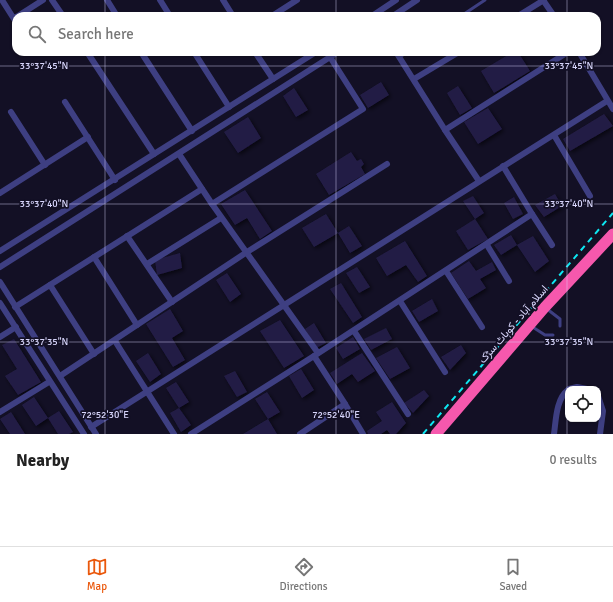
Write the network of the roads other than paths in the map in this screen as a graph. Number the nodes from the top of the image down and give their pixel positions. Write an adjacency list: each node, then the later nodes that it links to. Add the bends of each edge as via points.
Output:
1 (2, 0): 23 (street)
2 (43, 0): 12 (street)
3 (52, 0): 13 (street)
4 (107, 0): 14 (street)
5 (160, 0): 15 (street)
6 (223, 0): 16 (street)
7 (297, 0): 17 (street)
8 (396, 0): 18 (street)
9 (417, 0): 19 (street)
10 (484, 0): 20 (lane)
11 (544, 0): 21 (street); 22 (street)
12 (25, 12)
13 (60, 12)
14 (114, 12)
15 (168, 12)
16 (230, 12)
17 (278, 12)
18 (378, 12)
19 (400, 12)
20 (467, 12)
21 (524, 12)
22 (552, 12)
23 (12, 16)
24 (90, 56): 47 (street)
25 (143, 56): 44 (street)
26 (197, 56): 40 (street)
27 (258, 56): 34 (street)
28 (310, 56): 34 (street)
29 (399, 56): 35 (street)
30 (452, 56): 35 (street)
31 (562, 56): 43 (street)
32 (581, 56): 37 (street)
33 (330, 57): 39 (street); 57 (street, via 362,109)
34 (273, 79): 36 (street)
35 (414, 79): 43 (street)
36 (249, 94): 39 (street); 40 (street)
37 (607, 101): 41 (street); 45 (street)
38 (65, 102): 46 (street)
39 (256, 104): 48 (street)
40 (229, 107): 44 (street)
41 (613, 109)
42 (11, 112): 50 (street)
43 (445, 130): 53 (street)
44 (192, 131): 47 (street)
45 (554, 134): 51 (street); 56 (street)
46 (88, 137): 50 (street); 52 (street)
47 (154, 154): 52 (street)
48 (179, 154): 54 (street); 68 (street)
49 (387, 164): 65 (street)
50 (45, 165): 55 (street)
51 (503, 166): 53 (street); 58 (street)
52 (115, 180): 64 (street)
53 (479, 181): 76 (street)
54 (202, 189): 57 (street); 61 (street)
55 (1, 190)
56 (590, 196)
57 (212, 204): 59 (street)
58 (532, 214): 62 (street); 63 (street)
59 (221, 218): 65 (street); 67 (street)
60 (613, 234): 78 (highway, اسلام آباد - کوہاٹ سڑک)
61 (128, 236): 66 (street); 67 (street)
62 (486, 245): 69 (street); 71 (street)
63 (552, 245)
64 (0, 251)
65 (248, 252): 74 (street); 76 (street)
66 (94, 257): 72 (street); 79 (street)
67 (147, 264): 74 (street)
68 (0, 267)
69 (446, 271): 73 (street); 83 (street)
70 (0, 282): 77 (street)
71 (509, 282)
72 (50, 285): 77 (street); 88 (street)
73 (400, 301): 84 (street); 90 (street)
74 (172, 302): 79 (street)
75 (0, 303): 82 (street)
76 (284, 304): 89 (street); 93 (street)
77 (15, 307): 91 (street)
78 (545, 307): 80 (highway, اسلام آباد - کوہاٹ سڑک); 81 (lane, via 560,319)
79 (137, 325): 87 (street)
80 (530, 325): 85 (lane, via 545,335); 106 (highway, اسلام آباد - کوہاٹ سڑک)
81 (560, 326)
82 (16, 327): 86 (street); 92 (street)
83 (482, 327)
84 (354, 331): 89 (street); 98 (street)
85 (553, 335)
86 (0, 337)
87 (115, 341): 88 (street); 93 (street)
88 (94, 354): 91 (street)
89 (316, 355): 95 (street); 103 (street)
90 (446, 372)
91 (60, 376): 99 (street)
92 (49, 382): 97 (street); 100 (street)
93 (146, 392): 99 (street); 102 (street)
94 (565, 392): 107 (street, via 557,409)
95 (345, 404): 104 (street); 105 (street)
96 (601, 405): 108 (street, via 603,411)
97 (0, 412)
98 (408, 414)
99 (91, 427): 101 (street)
100 (80, 433)
101 (96, 434)
102 (174, 434)
103 (191, 434)
104 (300, 434)
105 (364, 434)
106 (436, 434)
107 (554, 434)
108 (600, 434)

